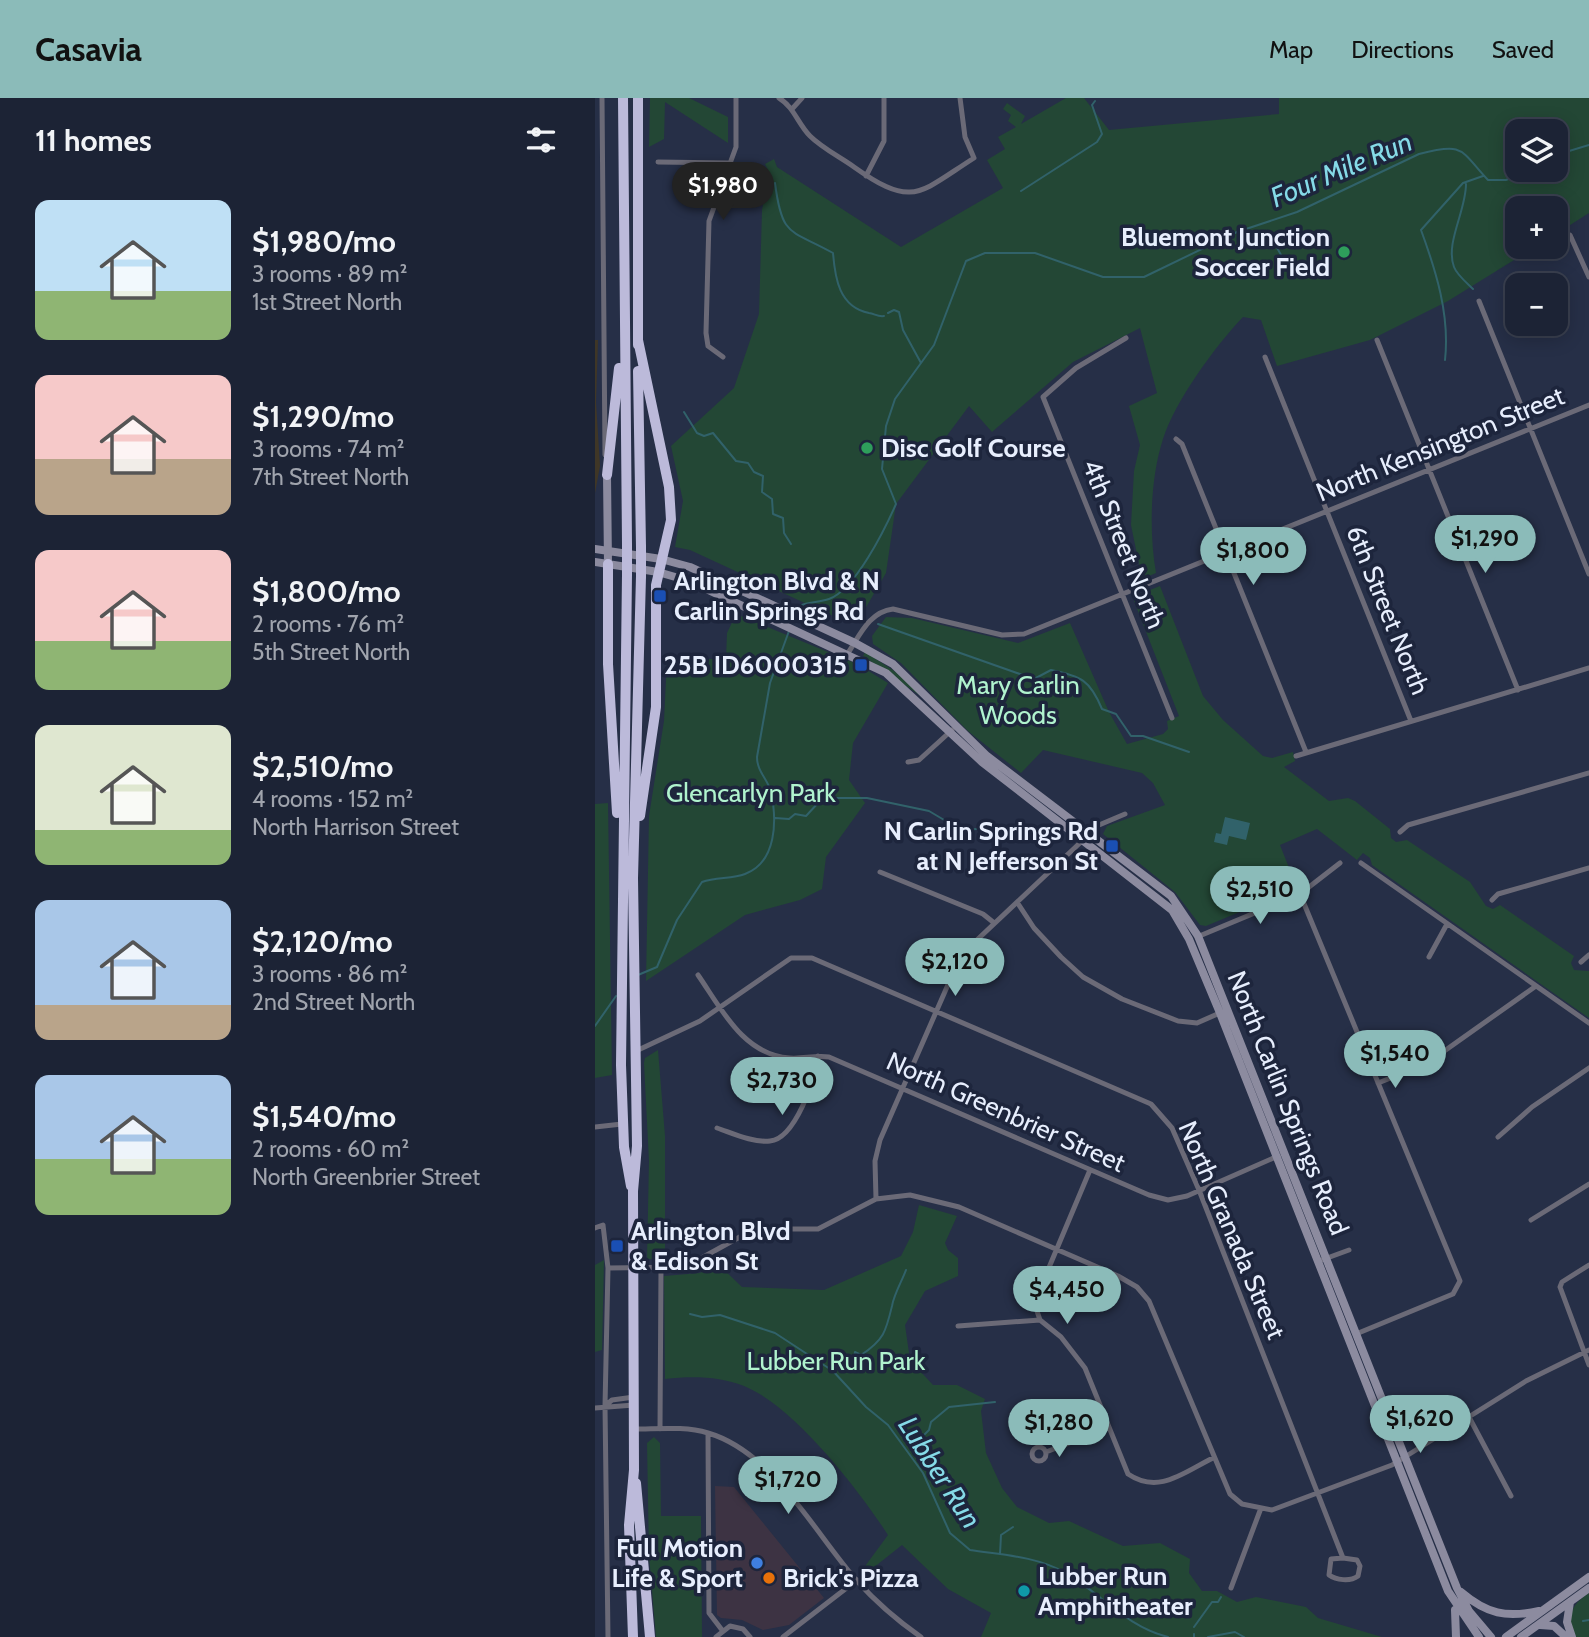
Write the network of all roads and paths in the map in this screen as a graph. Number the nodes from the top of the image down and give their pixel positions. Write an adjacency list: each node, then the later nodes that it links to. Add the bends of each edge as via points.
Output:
1 (602, 98): 11 (street)
2 (623, 98): 18 (highway)
3 (638, 98): 22 (highway)
4 (736, 98): 12 (street, via 736,147)
5 (779, 98): 9 (street)
6 (802, 98): 9 (street)
7 (884, 98): 13 (street, via 884,141)
8 (960, 98): 13 (street, via 965,137 974,158 915,192 896,192)
9 (792, 109): 13 (street, via 810,137)
10 (658, 162): 12 (street)
11 (598, 163): 19 (street)
12 (729, 163): 24 (street, via 709,221 708,346)
13 (866, 176)
14 (1570, 235): 15 (street)
15 (1587, 265): 16 (street)
16 (1589, 277)
17 (1479, 301): 27 (street)
18 (624, 331): 30 (highway); 59 (highway, bridge)
19 (603, 334): 20 (street); 30 (street)
20 (595, 335)
21 (1126, 338): 40 (street, 4th Street North, via 1051,387 1043,397)
22 (638, 340): 35 (highway, via 669,487 671,520); 59 (highway, bridge, via 641,576)
23 (1377, 340): 29 (street)
24 (723, 357)
25 (1265, 357): 31 (street, 6th Street North)
26 (1589, 405): 27 (street, North Kensington Street)
27 (1531, 428): 29 (street, North Kensington Street); 39 (street)
28 (1176, 439): 34 (street)
29 (1428, 470): 31 (street, North Kensington Street); 44 (street)
30 (607, 475): 33 (main road)
31 (1327, 510): 34 (street, North Kensington Street); 46 (street, 6th Street North)
32 (595, 549): 33 (main road, North Carlin Springs Road)
33 (607, 551): 35 (main road, North Carlin Springs Road); 37 (main road)
34 (1226, 553): 40 (street, North Kensington Street); 48 (street)
35 (661, 559): 38 (highway); 41 (main road, North Carlin Springs Road, via 690,567)
36 (595, 562): 37 (main road, North Carlin Springs Road)
37 (608, 564): 38 (main road, North Carlin Springs Road); 59 (highway, via 610,713)
38 (659, 572): 42 (main road, North Carlin Springs Road, via 689,581); 59 (highway, via 656,707)
39 (1589, 574)
40 (1125, 594): 41 (street, North Kensington Street, via 1014,636 882,610); 45 (street, 4th Street North)
41 (855, 643): 42 (street, North Kensington Street); 47 (main road, North Carlin Springs Road, via 893,664)
42 (848, 653): 47 (main road, North Carlin Springs Road, via 902,686)
43 (1589, 668): 44 (street)
44 (1518, 690): 46 (street)
45 (1173, 718)
46 (1411, 721): 48 (street)
47 (953, 730): 50 (street, via 919,760); 54 (main road, North Carlin Springs Road, via 982,762)
48 (1306, 752): 49 (street)
49 (1296, 756)
50 (908, 762)
51 (1589, 773): 53 (street, via 1408,825)
52 (1125, 814): 54 (street, via 1099,825)
53 (1400, 832)
54 (1087, 838): 62 (street); 65 (main road, North Carlin Springs Road, via 1165,903)
55 (1340, 863): 60 (street)
56 (1361, 863): 64 (street)
57 (1589, 868): 61 (street, via 1499,894)
58 (880, 872): 63 (street)
59 (627, 878): 75 (highway, via 634,928); 80 (highway, via 620,944)
60 (1300, 894): 65 (street); 78 (street)
61 (1492, 900)
62 (1017, 902): 63 (street); 73 (street, via 1061,957 1083,977 1122,999 1178,1021 1197,1023)
63 (993, 922): 72 (street, via 961,955)
64 (1447, 924): 67 (street); 70 (street)
65 (1194, 938): 73 (main road, North Carlin Springs Road)
66 (1589, 955): 68 (street)
67 (1429, 957)
68 (1581, 962)
69 (698, 975): 71 (street, North Greenbrier Street)
70 (1536, 986): 74 (street); 78 (street, via 1426,1063)
71 (718, 1008): 72 (street, North Granada Street, via 791,958 812,958); 75 (street, North Granada Street); 76 (street, North Greenbrier Street, via 760,1047 788,1058)
72 (936, 1011): 79 (street); 87 (street, North Granada Street, via 1151,1104 1172,1128)
73 (1224, 1012): 84 (main road, North Carlin Springs Road)
74 (1589, 1023)
75 (634, 1052): 88 (highway, via 637,1146)
76 (818, 1056): 79 (street, North Greenbrier Street); 82 (street, via 817,1069 787,1134 772,1142)
77 (1589, 1068): 83 (street)
78 (1378, 1083): 101 (street, via 1458,1274 1459,1288)
79 (903, 1087): 85 (street, North Greenbrier Street); 89 (street, via 877,1151)
80 (622, 1124): 81 (street); 88 (highway)
81 (595, 1127)
82 (717, 1128)
83 (1498, 1137)
84 (1281, 1155): 87 (street, North Greenbrier Street); 94 (main road, North Carlin Springs Road)
85 (1090, 1170): 87 (street, North Greenbrier Street, via 1168,1200); 92 (street)
86 (1589, 1184): 90 (street)
87 (1199, 1190): 116 (street, North Granada Street)
88 (633, 1191): 97 (highway)
89 (876, 1199): 92 (street, via 910,1195 936,1199); 98 (street, via 828,1226 756,1231 738,1237 697,1264)
90 (1531, 1220)
91 (595, 1228): 96 (street, via 603,1225)
92 (1056, 1249): 99 (street, via 1037,1296); 113 (street, via 1118,1276 1149,1301)
93 (1349, 1250): 94 (street)
94 (1323, 1259): 101 (main road, North Carlin Springs Road)
95 (1589, 1265): 102 (street, via 1560,1289)
96 (608, 1268): 97 (street); 105 (street)
97 (633, 1268): 98 (street); 104 (highway)
98 (661, 1268): 110 (street)
99 (1040, 1320): 100 (street); 108 (street, via 1085,1368)
100 (958, 1326)
101 (1354, 1335): 114 (main road, North Carlin Springs Road)
102 (1587, 1351): 103 (street); 107 (street, via 1526,1381)
103 (1589, 1365)
104 (634, 1401): 105 (street); 109 (highway)
105 (605, 1406): 106 (street); 132 (street)
106 (595, 1408)
107 (1469, 1417): 114 (street); 117 (street)
108 (1108, 1427): 112 (street); 113 (street, via 1128,1474 1140,1482 1160,1484)
109 (634, 1429): 110 (street); 115 (highway)
110 (660, 1429): 111 (street)
111 (708, 1433): 121 (street, via 747,1452 766,1469); 129 (street, via 709,1613)
112 (1046, 1452)
113 (1213, 1458): 118 (street, via 1230,1494 1242,1504)
114 (1401, 1458): 116 (street); 123 (main road, North Carlin Springs Road); 126 (main road, North Carlin Springs Road)
115 (634, 1470): 133 (highway, via 629,1525); 134 (highway)
116 (1320, 1493): 118 (street, via 1272,1510); 119 (street, North Granada Street)
117 (1511, 1496)
118 (1261, 1508): 122 (street)
119 (1343, 1558): 119 (street, North Granada Street, via 1331,1559 1329,1575 1354,1580 1360,1566 1357,1560)
120 (1589, 1577): 127 (main road)
121 (857, 1580): 130 (street); 137 (street)
122 (1231, 1588)
123 (1457, 1588): 127 (main road, via 1496,1614); 131 (main road, North Carlin Springs Road)
124 (1589, 1588): 125 (main road)
125 (1570, 1602): 128 (main road); 142 (main road, via 1567,1622)
126 (1454, 1604): 131 (main road, North Carlin Springs Road); 138 (main road)
127 (1542, 1611): 139 (main road)
128 (1531, 1629): 140 (main road); 141 (main road, via 1550,1624)
129 (722, 1630): 135 (street); 136 (street, via 736,1626)
130 (789, 1636)
131 (1486, 1636)
132 (608, 1637)
133 (633, 1637)
134 (650, 1637)
135 (716, 1637)
136 (750, 1637)
137 (921, 1637)
138 (1456, 1637)
139 (1506, 1637)
140 (1521, 1637)
141 (1566, 1637)
142 (1572, 1637)

